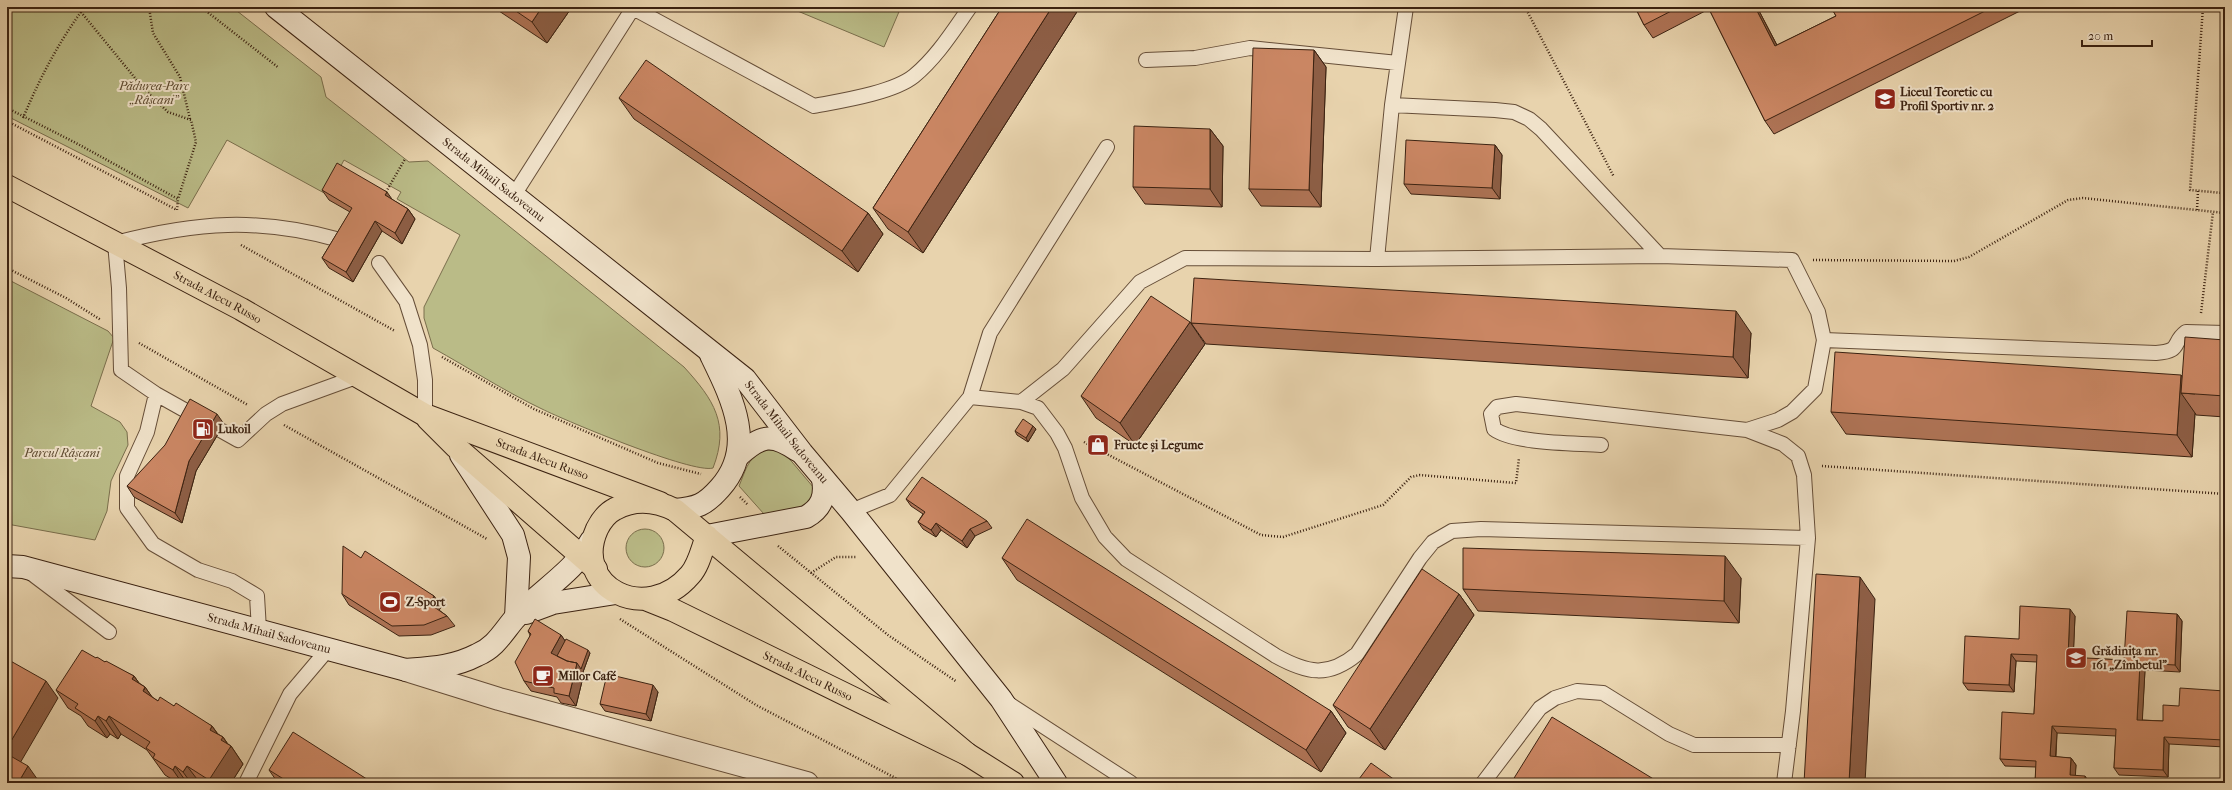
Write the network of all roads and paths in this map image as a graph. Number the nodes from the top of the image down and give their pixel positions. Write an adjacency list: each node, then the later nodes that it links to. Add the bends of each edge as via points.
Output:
1 (77, 7): 10 (path)
2 (148, 7): 17 (path, via 153,33 180,77)
3 (201, 7): 13 (path)
4 (276, 7): 27 (main road, Strada Mihail Sadoveanu)
5 (970, 7): 9 (lane, via 939,51 913,77 878,92 814,106)
6 (1406, 7): 12 (lane)
7 (1525, 7): 21 (path)
8 (2203, 7): 24 (path, via 2190,190)
9 (632, 8): 27 (lane)
10 (81, 12): 16 (path, via 49,62); 17 (path, via 144,89 168,112)
11 (1146, 60): 12 (lane, via 1195,58 1250,48)
12 (1398, 63): 14 (lane)
13 (279, 68)
14 (1392, 105): 36 (lane, via 1495,110 1514,112 1529,119); 37 (lane)
15 (7, 108): 16 (path)
16 (23, 118): 28 (path, via 76,143)
17 (191, 120): 28 (path, via 196,142)
18 (7, 121): 29 (path)
19 (1107, 147): 47 (lane, via 990,334)
20 (404, 159): 25 (path)
21 (1615, 179)
22 (2225, 180): 26 (path)
23 (7, 186): 35 (main road, Strada Alecu Russo)
24 (2198, 191): 26 (path); 30 (path)
25 (386, 192)
26 (2224, 194)
27 (514, 195): 44 (main road, Strada Mihail Sadoveanu)
28 (178, 199): 29 (path)
29 (177, 210): 33 (path)
30 (2197, 210): 31 (path); 38 (path, via 2082,198 2068,200 1969,257 1954,262)
31 (2213, 212): 32 (path); 40 (path)
32 (2225, 213)
33 (207, 226): 34 (lane, via 255,224 308,231); 35 (lane, via 164,231); 43 (path)
34 (340, 240)
35 (115, 243): 45 (main road, Strada Alecu Russo, via 241,309); 46 (lane, via 121,370)
36 (1660, 256): 37 (lane); 38 (lane)
37 (1377, 259): 48 (lane, via 1185,258 1140,282 1063,370)
38 (1792, 260): 42 (lane, via 1818,312)
39 (379, 263): 43 (lane, via 406,301)
40 (2199, 332): 41 (lane); 42 (lane, via 2186,332 2171,351 2156,353)
41 (2225, 333)
42 (1824, 340): 50 (lane, via 1815,389 1792,412 1778,420)
43 (420, 345): 49 (lane, via 425,380); 58 (path, via 534,409 658,463)
44 (710, 353): 55 (main road, Strada Mihail Sadoveanu, via 746,379); 56 (main road, Strada Mihail Sadoveanu, via 731,395 738,430)
45 (358, 376): 46 (lane, via 282,404 266,414 238,440); 49 (main road, Strada Alecu Russo)
46 (156, 394): 75 (lane, via 147,432 127,476 127,508 153,544 198,570 232,581 257,596)
47 (970, 397): 48 (lane); 62 (lane, via 890,495)
48 (1021, 402): 51 (lane, via 1038,408)
49 (425, 415): 54 (main road, Strada Alecu Russo); 61 (main road, Strada Alecu Russo)
50 (1748, 430): 52 (lane, via 1516,404 1497,407 1491,414 1494,428 1501,434); 57 (lane, via 1783,444 1798,456)
51 (1057, 433): 52 (path, via 1077,439 1261,535 1283,537 1383,505 1411,477 1516,482); 65 (lane, via 1065,448 1082,498 1094,520 1105,537 1126,559 1276,656 1293,666 1312,671 1326,671 1345,664 1357,654 1420,558 1433,542 1452,531 1481,529)
52 (1521, 438): 53 (lane)
53 (1601, 445)
54 (456, 447): 68 (main road, Strada Alecu Russo); 73 (main road, via 513,535 519,557)
55 (802, 453): 56 (main road, via 785,442 763,438); 59 (main road, Strada Mihail Sadoveanu)
56 (739, 455): 61 (main road, Strada Mihail Sadoveanu, via 725,482 709,500 694,508)
57 (1801, 465): 60 (path); 65 (lane, via 1804,475)
58 (706, 476)
59 (823, 479): 62 (main road); 63 (main road, Strada Mihail Sadoveanu, via 824,496 821,504 815,512)
60 (2225, 494)
61 (668, 506): 64 (main road, via 694,523); 68 (main road, via 643,501 626,502 612,510 600,522)
62 (851, 511): 63 (main road); 80 (main road)
63 (806, 517): 64 (main road, Strada Mihail Sadoveanu)
64 (707, 536): 72 (main road, via 691,574 679,586 663,596); 82 (main road, Strada Alecu Russo)
65 (1808, 538): 81 (lane)
66 (772, 541): 70 (path)
67 (858, 557): 70 (path, via 836,557)
68 (589, 562): 71 (main road, via 604,583); 73 (main road, Strada Mihail Sadoveanu)
69 (15, 567): 75 (main road, Strada Mihail Sadoveanu); 76 (lane)
70 (811, 573): 79 (path, via 888,636)
71 (616, 593): 72 (main road, via 631,599); 73 (main road, via 553,603)
72 (648, 600): 82 (main road, Strada Alecu Russo)
73 (516, 618): 78 (main road, Strada Mihail Sadoveanu, via 495,645 478,655 445,667)
74 (618, 618): 85 (path, via 756,706)
75 (259, 630): 77 (main road, Strada Mihail Sadoveanu)
76 (109, 632)
77 (329, 648): 78 (main road, Strada Mihail Sadoveanu); 83 (lane, via 290,694)
78 (406, 670): 84 (main road, via 507,701)
79 (960, 684)
80 (1001, 699): 87 (main road); 88 (lane)
81 (1789, 745): 89 (lane, via 1694,745 1669,734 1602,693 1577,691 1555,698 1540,708); 90 (lane)
82 (967, 754): 86 (main road, Strada Alecu Russo)
83 (246, 783)
84 (807, 783)
85 (904, 783)
86 (1013, 783)
87 (1056, 783)
88 (1131, 783)
89 (1483, 783)
90 (1784, 783)

